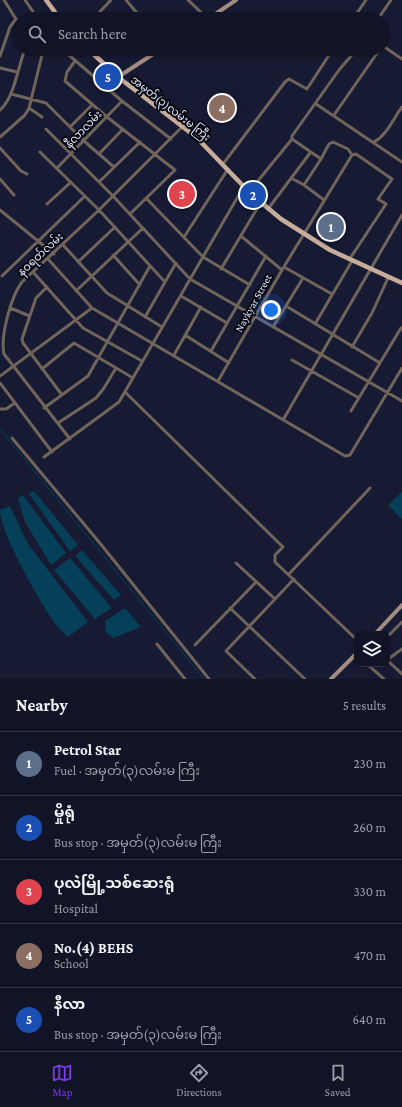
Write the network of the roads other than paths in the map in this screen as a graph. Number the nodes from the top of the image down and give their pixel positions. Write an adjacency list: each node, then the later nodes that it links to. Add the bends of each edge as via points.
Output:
1 (4, 0): 18 (street)
2 (25, 0): 10 (street)
3 (46, 0): 11 (main road)
4 (111, 0): 12 (street)
5 (126, 0): 13 (street)
6 (188, 0): 14 (street)
7 (236, 0): 15 (street)
8 (366, 0): 16 (street)
9 (391, 0): 17 (street)
10 (33, 12)
11 (54, 12)
12 (100, 12)
13 (136, 12)
14 (201, 12)
15 (218, 12)
16 (358, 12)
17 (383, 12)
18 (12, 13)
19 (12, 24): 20 (street)
20 (1, 44): 22 (street)
21 (390, 51): 31 (street)
22 (0, 56)
23 (23, 56): 34 (street)
24 (42, 56): 37 (street)
25 (69, 56): 32 (street)
26 (95, 56): 35 (main road, အမှတ်(၃)လမ်းမ ကြီး)
27 (151, 56): 35 (street)
28 (328, 56): 66 (street, via 307,88 289,79 285,82)
29 (351, 56): 39 (street)
30 (375, 56): 44 (street)
31 (402, 59)
32 (75, 61): 38 (street); 40 (street, via 67,72 65,81)
33 (0, 68): 34 (street)
34 (17, 72): 36 (street)
35 (118, 78): 47 (main road, အမှတ်(၃)လမ်းမ ကြီး)
36 (11, 94): 37 (street); 43 (street)
37 (31, 98): 42 (street); 48 (street, via 46,103)
38 (122, 102): 46 (street, နီလာလမ်း); 52 (street)
39 (316, 104): 44 (street); 53 (street)
40 (92, 105): 46 (street); 48 (street)
41 (402, 107): 56 (street, via 388,128)
42 (29, 108): 45 (street); 51 (street, via 25,115)
43 (0, 110)
44 (334, 115): 56 (street)
45 (42, 117)
46 (107, 117): 50 (street); 54 (street, နီလာလမ်း)
47 (183, 126): 52 (street, နဝရတ်လမ်း); 66 (main road, အမှတ်(၃)လမ်းမ ကြီး)
48 (70, 127): 54 (street)
49 (46, 129): 60 (street)
50 (123, 129): 55 (street); 61 (street)
51 (0, 137)
52 (171, 139): 62 (street, နဝရတ်လမ်း)
53 (292, 139): 59 (street); 77 (street, via 257,182)
54 (84, 141): 60 (street, နီလာလမ်း); 61 (street)
55 (140, 142): 62 (street); 67 (street)
56 (374, 142): 65 (street)
57 (0, 148): 70 (street, via 20,171)
58 (40, 152): 68 (street)
59 (310, 153): 64 (street); 71 (street)
60 (71, 154): 68 (street, နီလာလမ်း); 74 (street)
61 (99, 154): 67 (street)
62 (156, 154): 80 (street, နဝရတ်လမ်း); 81 (street, via 175,170)
63 (352, 155): 64 (street, via 348,149 333,142 329,144); 82 (street, Naykyar Street); 103 (street, via 356,154 366,159 392,179 378,199 386,204)
64 (321, 159): 75 (street)
65 (402, 162)
66 (223, 164): 69 (main road, အမှတ်(၃)လမ်းမ ကြီး)
67 (114, 167): 74 (street)
68 (57, 168): 73 (street)
69 (228, 169): 76 (main road, အမှတ်(၃)လမ်းမ ကြီး); 94 (street)
70 (27, 174)
71 (291, 178): 75 (street); 85 (street)
72 (0, 179): 78 (street)
73 (71, 182): 79 (street); 84 (street)
74 (99, 182): 80 (street)
75 (304, 185): 82 (street)
76 (244, 186): 77 (main road, အမှတ်(၃)လမ်းမ ကြီး); 101 (street)
77 (251, 194): 83 (main road, အမှတ်(၃)လမ်းမ ကြီး)
78 (14, 195)
79 (85, 196): 87 (street); 95 (street)
80 (113, 196): 87 (street, နဝရတ်လမ်း); 88 (street)
81 (146, 198): 88 (street); 94 (street)
82 (324, 200): 92 (street, Naykyar Street)
83 (261, 202): 85 (main road, အမှတ်(၃)လမ်းမ ကြီး); 93 (street)
84 (47, 204)
85 (268, 209): 92 (main road, အမှတ်(၃)လမ်းမ ကြီး)
86 (0, 210): 95 (street)
87 (98, 210): 90 (street); 97 (street, နဝရတ်လမ်း)
88 (130, 214): 91 (street)
89 (402, 215): 109 (street)
90 (115, 227): 96 (street); 104 (street)
91 (142, 228): 96 (street); 105 (street)
92 (304, 235): 103 (main road, အမှတ်(၃)လမ်းမ ကြီး); 107 (street, Naykyar Street)
93 (241, 236): 100 (street); 108 (street)
94 (184, 237): 101 (street)
95 (38, 241): 98 (street); 111 (street)
96 (128, 241): 99 (street); 106 (street)
97 (63, 245): 98 (street, နဝရတ်လမ်း); 104 (street)
98 (54, 254): 102 (street, နဝရတ်လမ်း)
99 (113, 255): 112 (street); 118 (street)
100 (266, 256): 107 (street); 119 (street)
101 (203, 257): 108 (street); 115 (street)
102 (48, 259): 110 (street, နဝရတ်လမ်း); 121 (street)
103 (351, 260): 109 (main road, အမှတ်(၃)လမ်းမ ကြီး); 122 (street)
104 (78, 262): 112 (street)
105 (176, 263): 115 (street); 116 (street)
106 (150, 266): 116 (street); 118 (street)
107 (283, 268): 113 (street); 132 (street, Naykyar Street)
108 (221, 269): 119 (street)
109 (370, 270): 114 (main road, အမှတ်(၃)လမ်းမ ကြီး); 141 (street)
110 (33, 272): 120 (street); 128 (street, နဝရတ်လမ်း, via 17,288)
111 (2, 276)
112 (91, 276): 121 (street); 126 (street, via 107,293)
113 (303, 278): 122 (street); 125 (street)
114 (388, 278): 117 (main road, အမှတ်(၃)လမ်းမ ကြီး); 144 (street, via 372,313)
115 (190, 279): 123 (street); 124 (street)
116 (165, 282): 131 (street)
117 (402, 284)
118 (140, 285): 126 (street)
119 (250, 285): 124 (street)
120 (47, 287): 130 (street, via 36,298); 133 (street)
121 (76, 291): 129 (street)
122 (332, 294): 136 (street)
123 (181, 296): 127 (street); 137 (street)
124 (237, 306): 132 (street); 134 (street)
125 (286, 306): 136 (street); 138 (street)
126 (127, 307): 131 (street); 135 (street)
127 (201, 307): 134 (street); 140 (street)
128 (10, 308): 130 (street); 154 (street, နဝရတ်လမ်း, via 1,347)
129 (92, 308): 133 (street); 135 (street)
130 (30, 316): 146 (street, via 22,339)
131 (145, 317): 137 (street)
132 (256, 317): 138 (street); 152 (street, Naykyar Street)
133 (77, 320): 142 (street, via 83,328); 146 (street)
134 (227, 323): 145 (street)
135 (118, 324): 142 (street); 143 (street)
136 (315, 324): 141 (street)
137 (162, 327): 143 (street)
138 (273, 327): 147 (street)
139 (402, 328): 153 (street)
140 (186, 335): 145 (street); 148 (street)
141 (333, 335): 144 (street); 147 (street)
142 (107, 341): 149 (street); 151 (street)
143 (152, 344): 148 (street); 151 (street)
144 (352, 346): 153 (street)
145 (211, 351): 152 (street)
146 (30, 354): 154 (street); 157 (street)
147 (322, 354): 158 (street); 162 (street)
148 (174, 356): 161 (street)
149 (99, 358): 155 (street); 157 (street, via 74,343); 166 (street, via 88,376)
150 (292, 360): 158 (street)
151 (142, 362): 160 (street)
152 (229, 363): 161 (street, Naykyar Street)
153 (380, 363): 162 (street)
154 (13, 366): 159 (street); 170 (street, နဝရတ်လမ်း)
155 (116, 368): 160 (street); 174 (street, via 96,398)
156 (402, 368): 165 (street)
157 (42, 369): 166 (street)
158 (311, 371): 167 (street); 173 (street)
159 (0, 376)
160 (133, 378): 164 (street)
161 (218, 381): 173 (street)
162 (369, 382): 165 (street); 167 (street)
163 (0, 384): 169 (street)
164 (125, 392): 176 (street, via 113,408); 181 (street, via 283,547 275,555 275,562)
165 (388, 393): 168 (street); 173 (street, via 350,455 345,456)
166 (62, 396): 170 (street)
167 (359, 398): 172 (street)
168 (402, 401)
169 (15, 404): 171 (street); 177 (street)
170 (44, 408): 174 (street, နဝရတ်လမ်း)
171 (0, 409)
172 (351, 411)
173 (282, 420)
174 (58, 423): 176 (street, နဝရတ်လမ်း)
175 (12, 438): 201 (street)
176 (70, 439): 177 (street)
177 (52, 452): 178 (street)
178 (44, 456)
179 (370, 488): 181 (street)
180 (236, 563): 183 (street)
181 (289, 574): 182 (street)
182 (294, 579): 184 (street); 191 (street)
183 (256, 582): 184 (street); 186 (street)
184 (275, 599): 188 (street)
185 (402, 605): 189 (street)
186 (230, 608): 188 (street); 193 (street)
187 (402, 622): 190 (street)
188 (249, 627): 202 (street, via 226,651); 203 (street)
189 (378, 631)
190 (390, 634)
191 (354, 637)
192 (157, 644): 200 (street)
193 (195, 645)
194 (402, 649): 196 (street)
195 (354, 656): 204 (street)
196 (390, 658)
197 (390, 663): 199 (street)
198 (371, 667): 205 (street)
199 (402, 674)
200 (185, 679)
201 (209, 679)
202 (256, 679)
203 (305, 679)
204 (331, 679)
205 (384, 679)

